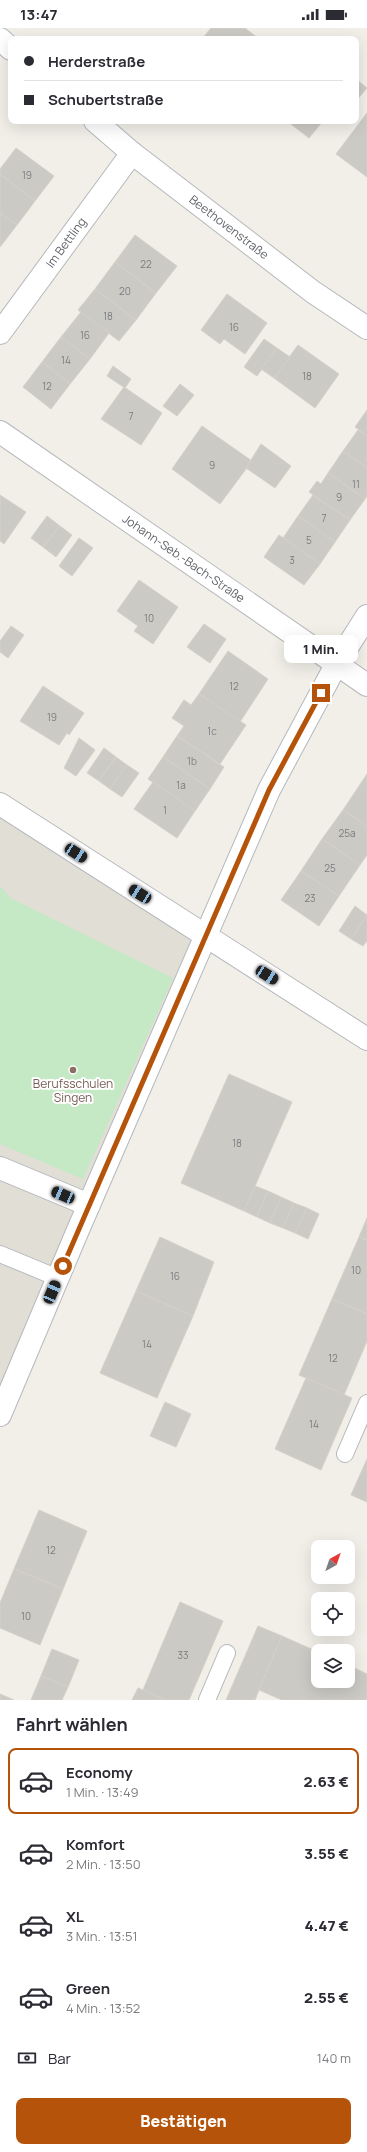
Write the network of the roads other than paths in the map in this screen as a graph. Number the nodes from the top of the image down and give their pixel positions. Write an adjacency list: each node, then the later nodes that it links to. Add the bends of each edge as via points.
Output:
1 (0, 39): 2 (street)
2 (8, 46)
3 (98, 124): 4 (street, Beethovenstraße)
4 (132, 153): 5 (street, Beethovenstraße, via 313,292); 6 (street, Im Bettling)
5 (367, 328)
6 (0, 332)
7 (0, 432): 9 (street, Johann-Seb.-Bach-Straße)
8 (367, 616): 9 (street)
9 (336, 665): 10 (street, Johann-Seb.-Bach-Straße); 12 (street, via 269,790)
10 (367, 685)
11 (0, 804): 12 (street)
12 (205, 936): 13 (street); 15 (street)
13 (367, 1039)
14 (0, 1168): 15 (street)
15 (89, 1205): 17 (street)
16 (0, 1254): 17 (lane)
17 (58, 1278): 19 (street)
18 (367, 1403): 20 (lane)
19 (0, 1415)
20 (346, 1454)
21 (227, 1653): 22 (lane)
22 (207, 1700)

